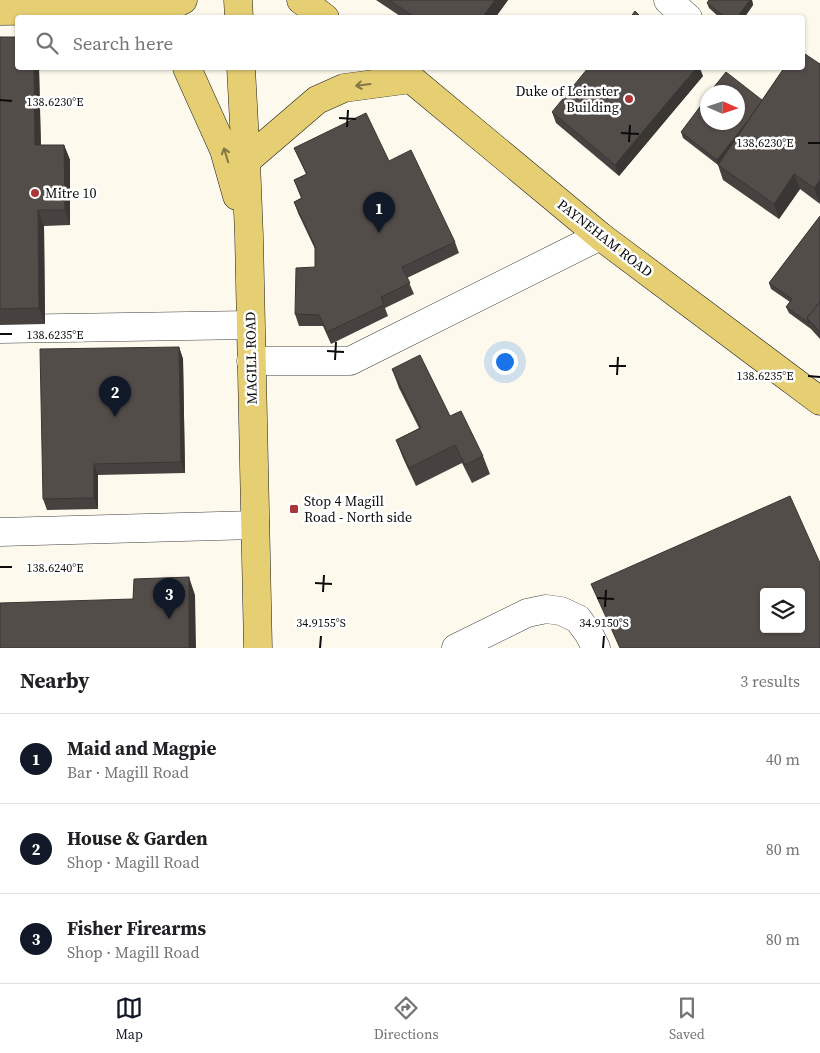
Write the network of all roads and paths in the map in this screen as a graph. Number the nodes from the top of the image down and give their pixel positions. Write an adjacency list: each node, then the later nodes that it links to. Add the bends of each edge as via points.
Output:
1 (183, 0): 6 (main road, via 166,9)
2 (238, 0): 7 (main road)
3 (301, 0): 8 (main road)
4 (668, 0): 9 (street)
5 (0, 11): 6 (main road)
6 (86, 14)
7 (239, 15)
8 (321, 15)
9 (685, 15)
10 (189, 70): 14 (main road, one-way to 10, via 224,150)
11 (241, 70): 13 (main road, MAGILL ROAD)
12 (403, 73): 13 (main road, one-way to 13, via 344,88 318,100); 15 (main road, PAYNEHAM ROAD)
13 (246, 161): 14 (main road, MAGILL ROAD)
14 (249, 236): 16 (main road, MAGILL ROAD)
15 (600, 236): 18 (street, via 350,361); 19 (main road, PAYNEHAM ROAD)
16 (250, 325): 17 (street); 18 (main road, MAGILL ROAD)
17 (0, 329)
18 (251, 361): 20 (main road, MAGILL ROAD)
19 (820, 401)
20 (255, 525): 21 (street); 22 (main road, MAGILL ROAD)
21 (0, 532)
22 (258, 648)
23 (456, 648): 24 (street, via 527,613 546,609 578,618)
24 (596, 648)

